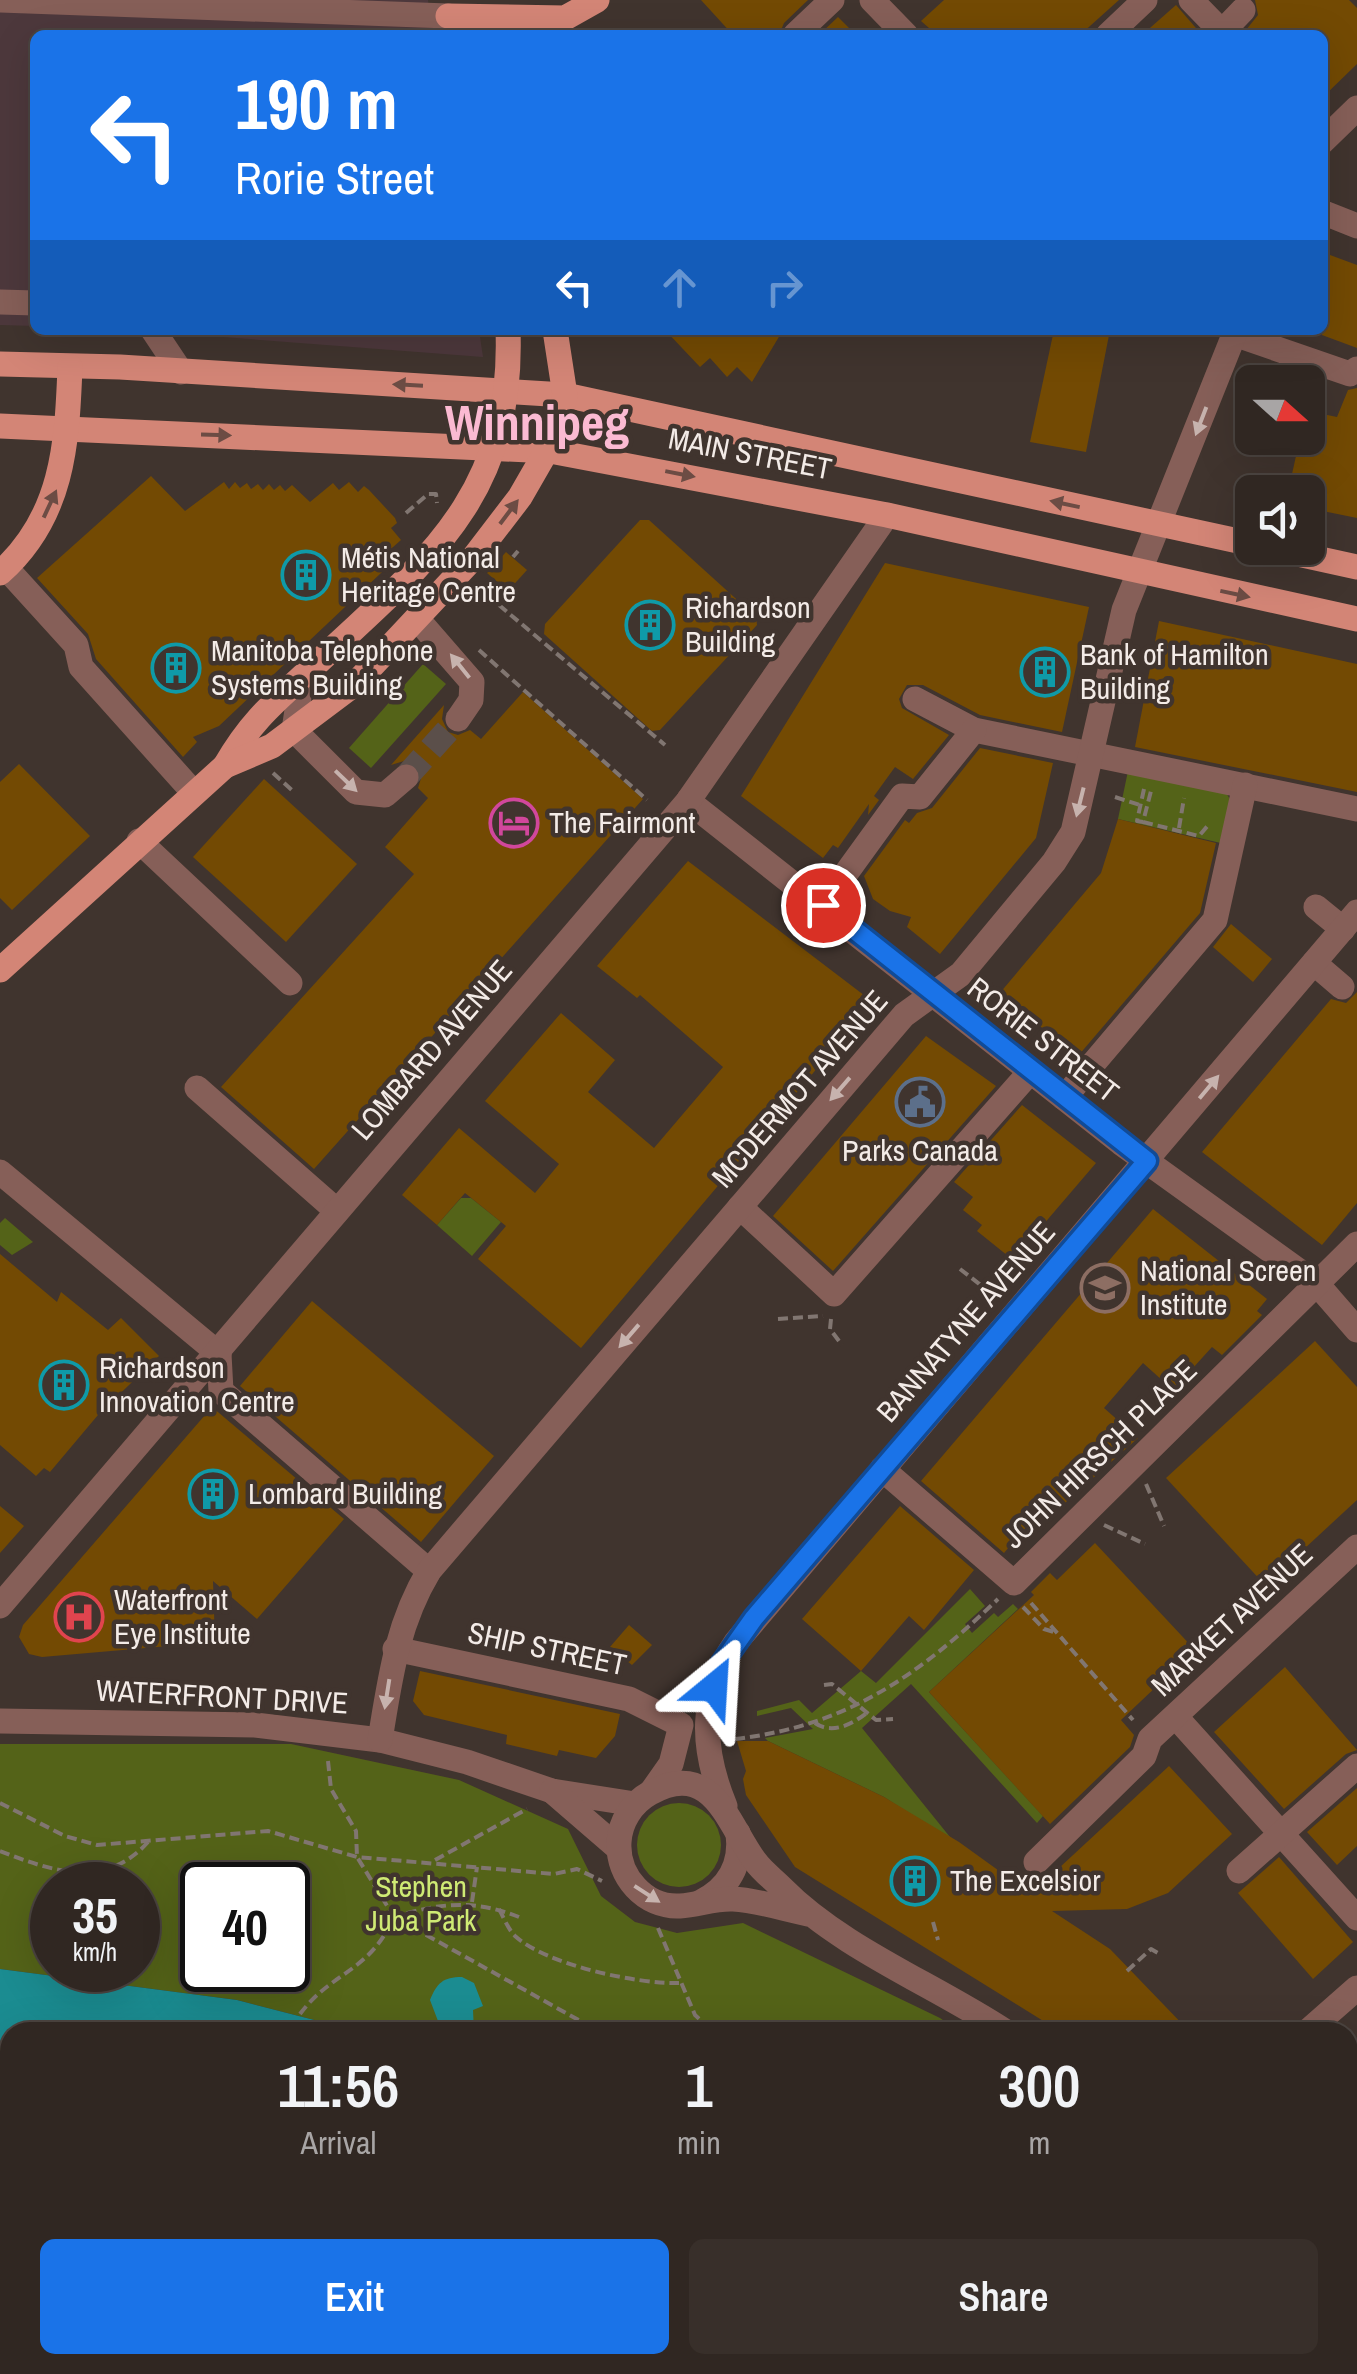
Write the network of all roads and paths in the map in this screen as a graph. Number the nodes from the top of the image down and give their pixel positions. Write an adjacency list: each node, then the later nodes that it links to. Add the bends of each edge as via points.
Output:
1 (0, 0): 7 (street)
2 (597, 0): 10 (main road, via 565,18)
3 (832, 0): 11 (street)
4 (872, 0): 12 (street)
5 (1145, 0): 13 (street)
6 (1191, 0): 14 (street)
7 (276, 5): 9 (street)
8 (1244, 10): 15 (street)
9 (448, 17): 10 (main road)
10 (502, 18)
11 (800, 30)
12 (901, 30)
13 (1113, 30)
14 (1217, 30)
15 (1224, 30)
16 (1357, 108): 17 (street)
17 (1328, 136)
18 (1328, 214): 19 (street)
19 (1357, 226)
20 (0, 302): 21 (street)
21 (30, 303)
22 (156, 335): 30 (street)
23 (508, 335): 31 (main road)
24 (556, 335): 32 (main road)
25 (1234, 335): 40 (street, MCDERMOT AVENUE, one-way to 40)
26 (1243, 335): 29 (street, via 1350,374)
27 (0, 364): 28 (main road, MAIN STREET)
28 (70, 366): 30 (main road, MAIN STREET); 34 (main road)
29 (1357, 369)
30 (182, 372): 31 (main road, MAIN STREET, one-way to 30)
31 (506, 391): 32 (main road, MAIN STREET); 35 (main road)
32 (565, 395): 36 (main road); 40 (main road, MAIN STREET, one-way to 32)
33 (0, 426): 34 (main road, MAIN STREET)
34 (68, 428): 35 (main road, MAIN STREET, one-way to 35); 46 (main road, one-way to 34, via 48,510 65,463)
35 (496, 446): 36 (main road, MAIN STREET); 52 (main road, via 479,488 442,540)
36 (550, 450): 39 (main road, MAIN STREET, one-way to 39); 50 (main road, one-way to 36, via 474,557)
37 (436, 494): 38 (path)
38 (406, 513)
39 (887, 515): 47 (main road, MAIN STREET); 69 (street, LOMBARD AVENUE)
40 (1160, 525): 41 (main road, MAIN STREET); 47 (street, MCDERMOT AVENUE)
41 (1235, 540)
42 (518, 552): 43 (path)
43 (512, 557)
44 (1325, 560): 45 (main road)
45 (1357, 567)
46 (3, 571): 64 (street, via 76,646 80,667)
47 (1140, 572): 49 (main road, MAIN STREET, one-way to 49); 58 (street, MCDERMOT AVENUE, via 1124,610)
48 (498, 605): 57 (path)
49 (1357, 619)
50 (419, 620): 54 (street, one-way to 50, via 471,700 472,682); 55 (main road, via 356,684)
51 (467, 638): 68 (path)
52 (302, 677): 55 (street); 59 (main road, via 249,724)
53 (914, 699): 56 (street)
54 (458, 719)
55 (294, 730): 59 (main road); 61 (street, one-way to 61, via 364,796 385,795)
56 (974, 730): 58 (street); 76 (street, via 920,797 902,796)
57 (665, 745)
58 (1092, 753): 62 (street); 83 (street, MCDERMOT AVENUE, one-way to 83, via 1072,832 1054,862 961,974)
59 (224, 766): 64 (main road)
60 (270, 770): 65 (path)
61 (406, 777)
62 (1150, 777): 63 (street); 70 (path); 73 (path)
63 (1245, 785): 71 (street); 86 (street, via 1215,920)
64 (194, 793): 75 (main road)
65 (295, 793)
66 (1194, 793): 74 (path, via 1184,794)
67 (1115, 797): 70 (path)
68 (647, 800)
69 (688, 801): 76 (street, RORIE STREET); 90 (street, LOMBARD AVENUE)
70 (1140, 805): 73 (path, via 1138,821)
71 (1357, 810)
72 (1220, 818): 74 (path, via 1198,836)
73 (1144, 822): 74 (path)
74 (1178, 829)
75 (138, 841): 80 (main road); 81 (street)
76 (823, 905): 83 (street, RORIE STREET)
77 (1316, 907): 78 (street)
78 (1350, 921): 79 (street, BANNATYNE AVENUE)
79 (1314, 963): 82 (street); 87 (street, BANNATYNE AVENUE, one-way to 79)
80 (0, 970)
81 (290, 984)
82 (1342, 986)
83 (932, 994): 84 (street, RORIE STREET); 89 (street, MCDERMOT AVENUE, one-way to 89, via 904,1015)
84 (1030, 1072): 86 (street, RORIE STREET); 95 (street)
85 (197, 1088): 90 (street)
86 (1064, 1098): 87 (street, RORIE STREET)
87 (1147, 1161): 93 (street, RORIE STREET); 101 (street, BANNATYNE AVENUE)
88 (0, 1172): 99 (street)
89 (740, 1206): 95 (street); 106 (street, MCDERMOT AVENUE, one-way to 106)
90 (337, 1211): 99 (street, LOMBARD AVENUE)
91 (1357, 1244): 93 (street, JOHN HIRSCH PLACE)
92 (960, 1268): 94 (path)
93 (1318, 1284): 97 (street, RORIE STREET); 100 (street, JOHN HIRSCH PLACE)
94 (991, 1294)
95 (833, 1306): 96 (path); 98 (path, via 830,1329)
96 (778, 1319)
97 (1357, 1330)
98 (842, 1345)
99 (218, 1354): 106 (street, via 221,1391); 108 (street, LOMBARD AVENUE)
100 (1134, 1468): 102 (street, JOHN HIRSCH PLACE); 103 (path)
101 (882, 1469): 107 (street); 126 (street, BANNATYNE AVENUE, via 720,1666 706,1741 708,1764)
102 (1091, 1511): 104 (path, via 1107,1528); 107 (street, JOHN HIRSCH PLACE)
103 (1164, 1526)
104 (1145, 1544)
105 (1357, 1547): 114 (street, MARKET AVENUE)
106 (429, 1571): 110 (street, MCDERMOT AVENUE)
107 (1016, 1591): 109 (path); 109 (path, via 1044,1629); 112 (path)
108 (0, 1606)
109 (1058, 1634): 118 (path)
110 (394, 1650): 119 (street, MCDERMOT AVENUE, one-way to 119); 123 (street, SHIP STREET, via 629,1699 681,1725 670,1764)
111 (824, 1686): 112 (path, via 832,1684)
112 (860, 1705): 113 (path); 117 (path)
113 (868, 1712): 115 (path, via 876,1720); 117 (path, via 841,1727)
114 (1176, 1717): 118 (street, MARKET AVENUE); 127 (street)
115 (893, 1719)
116 (0, 1720): 119 (street, WATERFRONT DRIVE, via 255,1725)
117 (815, 1723): 120 (path)
118 (1150, 1739): 133 (street, MARKET AVENUE, via 1144,1756)
119 (380, 1740): 124 (street, WATERFRONT DRIVE, via 467,1762)
120 (720, 1740)
121 (329, 1751): 131 (path, via 331,1789 356,1831)
122 (1357, 1766): 127 (street)
123 (644, 1798): 124 (street, WATERFRONT DRIVE); 126 (street, WATERFRONT DRIVE, via 677,1785 694,1787); 129 (street, via 624,1822)
124 (541, 1799): 129 (street, WATERFRONT DRIVE); 132 (path)
125 (0, 1803): 128 (path, via 87,1844)
126 (730, 1815): 137 (street, via 740,1847 736,1866 722,1888); 140 (street, WATERFRONT DRIVE, via 755,1861)
127 (1281, 1834): 135 (street); 143 (street)
128 (148, 1842): 130 (path, via 129,1863 87,1872); 131 (path, via 268,1831)
129 (618, 1848): 137 (street, WATERFRONT DRIVE, one-way to 137, via 625,1872 645,1896 670,1906)
130 (0, 1851)
131 (358, 1857): 132 (path); 141 (path)
132 (432, 1862): 134 (path)
133 (1036, 1862)
134 (476, 1867): 136 (path, via 554,1874 577,1869); 138 (path)
135 (1239, 1872)
136 (609, 1888)
137 (701, 1902): 140 (street, WATERFRONT DRIVE, via 734,1899)
138 (471, 1904): 139 (path); 141 (path)
139 (499, 1909): 142 (path); 149 (path, via 512,1934 531,1948 607,1976)
140 (808, 1914): 154 (street, WATERFRONT DRIVE)
141 (394, 1917): 151 (path, via 376,1952 314,1996); 152 (path)
142 (519, 1917)
143 (1357, 1918)
144 (648, 1921): 149 (path, via 658,1926)
145 (933, 1922): 146 (path)
146 (938, 1940)
147 (1158, 1953): 148 (path, via 1151,1949)
148 (1127, 1971)
149 (680, 1983): 153 (path)
150 (1357, 1988): 155 (street)
151 (300, 2014)
152 (582, 2022)
153 (703, 2022)
154 (989, 2022)
155 (1318, 2022)

